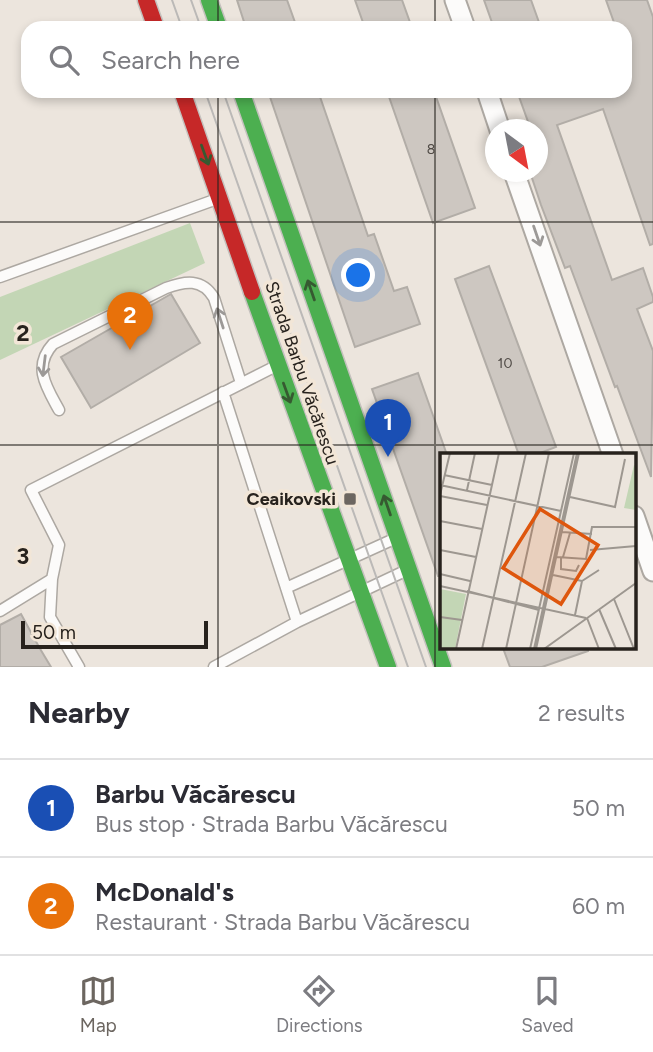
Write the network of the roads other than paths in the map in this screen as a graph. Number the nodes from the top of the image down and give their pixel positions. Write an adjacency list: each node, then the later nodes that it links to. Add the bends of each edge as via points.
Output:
1 (146, 0): 4 (main road)
2 (209, 0): 5 (main road)
3 (455, 0): 6 (street)
4 (154, 21)
5 (216, 21)
6 (462, 21)
7 (185, 98): 12 (main road, Strada Barbu Văcărescu, one-way to 12)
8 (244, 98): 20 (main road, Strada Barbu Văcărescu, one-way to 8)
9 (489, 98): 10 (street)
10 (496, 119)
11 (517, 182): 18 (street, one-way to 18)
12 (221, 198): 13 (lane); 14 (main road, Strada Barbu Văcărescu)
13 (0, 277)
14 (277, 365): 15 (lane); 21 (main road, Strada Barbu Văcărescu, one-way to 21)
15 (241, 383): 16 (lane); 17 (lane, one-way to 17, via 214,298 202,285 180,283 53,344 41,370)
16 (223, 392): 24 (lane, via 31,490 59,545); 25 (lane)
17 (59, 411)
18 (612, 453)
19 (636, 522): 23 (street)
20 (398, 537): 21 (lane); 22 (main road, Strada Barbu Văcărescu)
21 (348, 560): 25 (lane); 26 (main road, Strada Barbu Văcărescu)
22 (409, 569): 26 (lane); 32 (main road, Strada Barbu Văcărescu)
23 (653, 571)
24 (52, 579): 27 (lane); 29 (lane, via 50,617)
25 (286, 588): 28 (lane)
26 (360, 592): 28 (lane); 31 (main road, Strada Barbu Văcărescu)
27 (0, 611)
28 (297, 622): 30 (lane)
29 (79, 667)
30 (214, 667)
31 (388, 667)
32 (443, 667)

